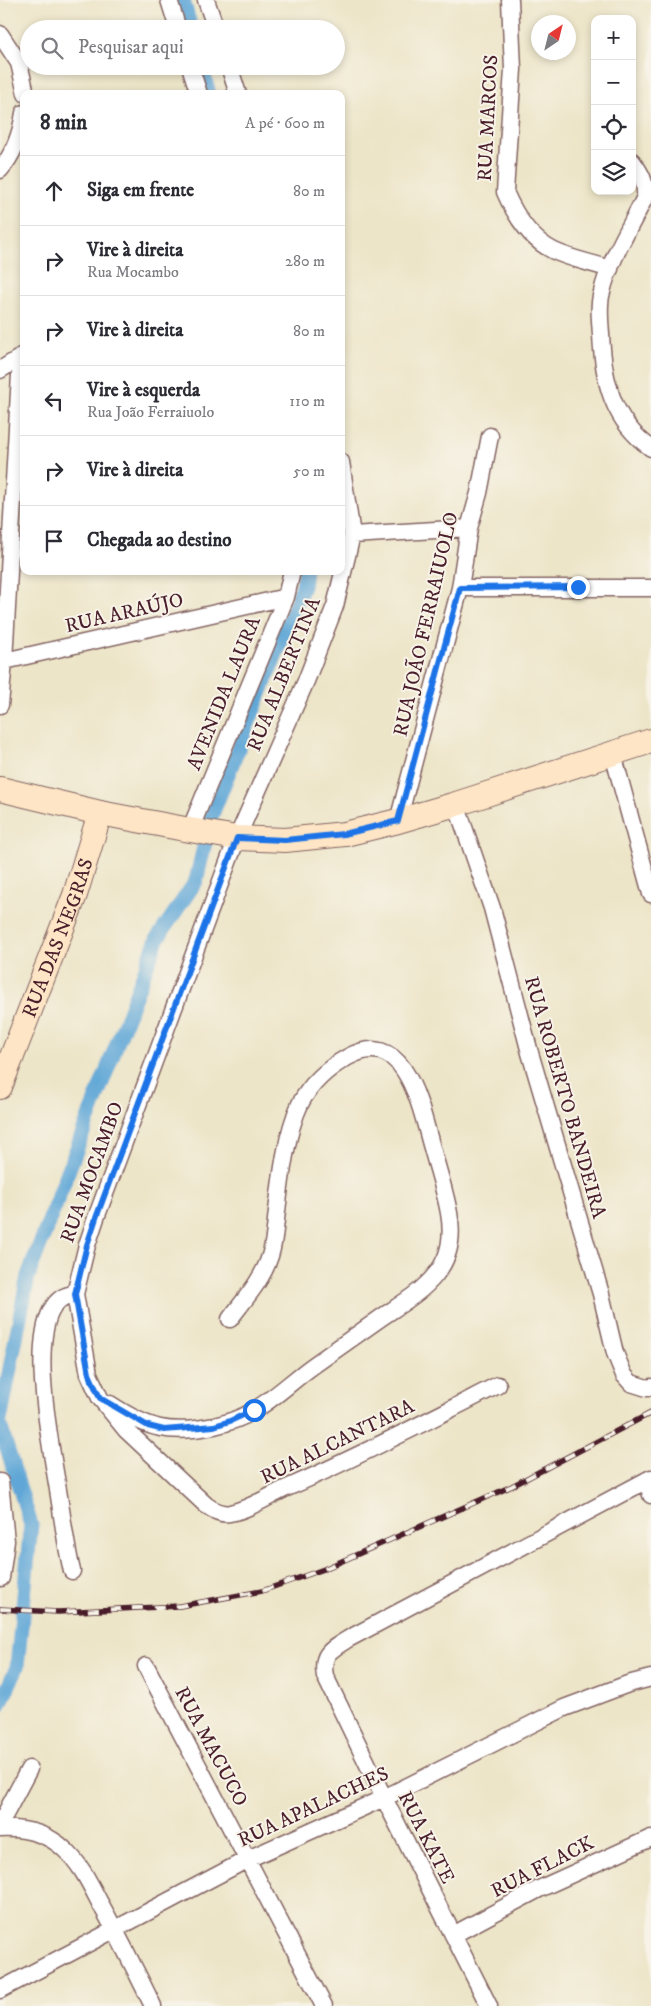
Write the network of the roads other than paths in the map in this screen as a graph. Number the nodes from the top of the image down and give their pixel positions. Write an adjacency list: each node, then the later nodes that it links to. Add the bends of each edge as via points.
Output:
1 (169, 0): 4 (street)
2 (206, 0): 5 (street)
3 (510, 0): 17 (street, RUA MARCOS, via 513,69 505,192 513,210 532,234 553,251)
4 (175, 20)
5 (213, 20)
6 (0, 34): 7 (street)
7 (20, 67)
8 (22, 75): 11 (street)
9 (193, 75): 12 (street)
10 (232, 75): 13 (street)
11 (25, 90)
12 (198, 90)
13 (237, 90)
14 (20, 133): 16 (street)
15 (636, 166): 17 (street, via 646,186 645,197)
16 (0, 170)
17 (610, 269): 22 (street, via 601,292 600,319 609,393 626,425)
18 (20, 357): 19 (street)
19 (0, 370)
20 (20, 387): 32 (street)
21 (490, 436): 24 (street, RUA JOÃO FERRAIUOLO)
22 (651, 448)
23 (345, 489): 25 (street, RUA ALBERTINA)
24 (469, 528): 25 (street); 29 (street, RUA JOÃO FERRAIUOLO)
25 (352, 535): 26 (street, RUA ALBERTINA)
26 (345, 564)
27 (291, 575): 31 (street, AVENIDA LAURA)
28 (342, 575): 41 (street, RUA ALBERTINA, via 335,606 306,681)
29 (460, 588): 30 (street); 39 (street, RUA JOÃO FERRAIUOLO)
30 (651, 588)
31 (286, 597): 32 (street, RUA ARAÚJO); 40 (street, AVENIDA LAURA)
32 (2, 662): 33 (street)
33 (0, 706)
34 (651, 741): 35 (street)
35 (613, 754): 37 (street); 42 (street)
36 (0, 789): 38 (street)
37 (456, 804): 39 (street); 47 (street, RUA ROBERTO BANDEIRA, via 492,908 616,1353 630,1382)
38 (100, 813): 40 (street); 43 (street, RUA DAS NEGRAS, via 75,894)
39 (398, 821): 41 (street, via 344,834 285,840)
40 (197, 831): 41 (street)
41 (232, 837): 44 (street, RUA MOCAMBO, via 166,1033 99,1209)
42 (651, 894)
43 (0, 1087)
44 (75, 1294): 48 (street, RUA MOCAMBO, via 89,1374); 52 (street, via 61,1298 52,1310 44,1336 42,1366 65,1542)
45 (230, 1320): 48 (street, via 270,1257 285,1156 300,1105 308,1091 319,1077 338,1063 365,1050 375,1050 393,1058 402,1065 419,1102 447,1200 452,1228 445,1260 436,1275 413,1296 254,1410 230,1421 214,1426 164,1430 148,1426)
46 (498, 1385): 51 (street, RUA ALCANTARA, via 353,1459 244,1509 223,1514)
47 (649, 1387)
48 (100, 1398): 51 (street, RUA MOCAMBO, via 126,1430)
49 (0, 1482): 53 (street, via 6,1542)
50 (650, 1484): 57 (street, RUA KATE, via 328,1652 322,1663 325,1676)
51 (195, 1494)
52 (72, 1571)
53 (1, 1578)
54 (146, 1666): 61 (street, RUA MACUCO)
55 (651, 1678): 57 (street, RUA APALACHES, via 564,1708)
56 (29, 1769): 58 (street)
57 (384, 1798): 61 (street, RUA APALACHES); 63 (street, RUA KATE)
58 (0, 1824)
59 (0, 1829): 62 (street, via 27,1830 64,1848 82,1868)
60 (651, 1838): 63 (street, RUA FLACK, via 540,1889)
61 (248, 1859): 62 (street, RUA APALACHES); 66 (street, RUA MACUCO)
62 (114, 1929): 64 (street, RUA APALACHES); 65 (street)
63 (453, 1936): 67 (street, RUA KATE)
64 (0, 1990)
65 (153, 2006)
66 (324, 2006)
67 (489, 2006)

